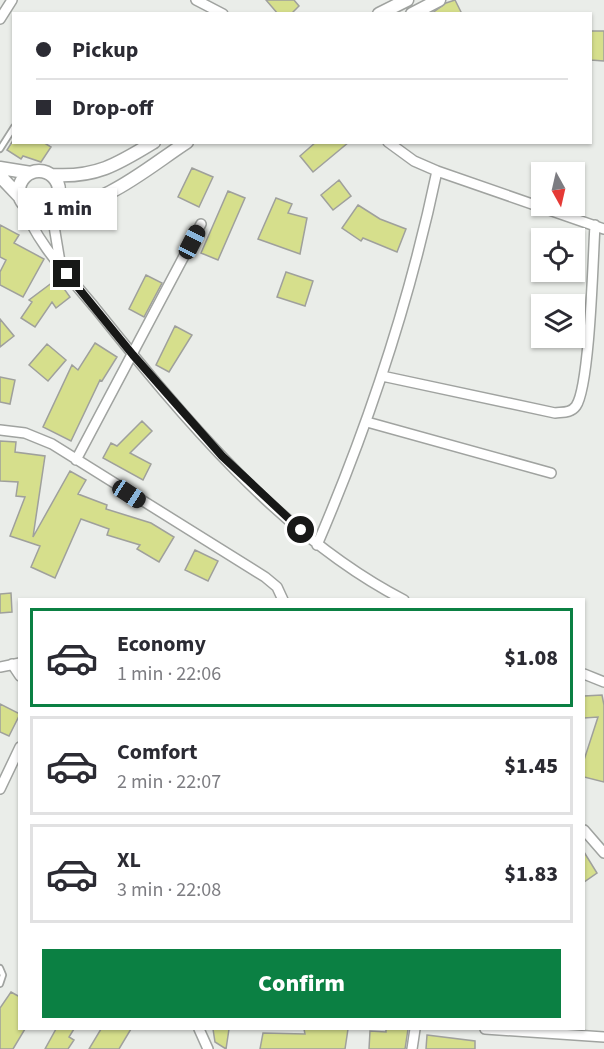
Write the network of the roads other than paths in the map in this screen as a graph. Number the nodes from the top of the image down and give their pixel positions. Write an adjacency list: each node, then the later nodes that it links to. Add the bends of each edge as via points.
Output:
1 (12, 0): 8 (street)
2 (196, 0): 5 (street)
3 (407, 0): 6 (street)
4 (439, 0): 7 (street)
5 (210, 3)
6 (382, 12)
7 (416, 12)
8 (0, 19)
9 (12, 130): 13 (lane)
10 (150, 144): 17 (street, via 105,170 74,177)
11 (184, 144): 20 (street, via 96,198 72,206)
12 (391, 144): 15 (street)
13 (0, 149)
14 (0, 168): 16 (street)
15 (437, 171): 22 (street); 25 (street, via 422,241)
16 (31, 173): 17 (street); 19 (street, via 21,182)
17 (52, 175): 20 (street, via 60,188)
18 (0, 176): 19 (street)
19 (20, 199): 20 (street, via 32,210); 23 (street, via 34,229)
20 (52, 207): 23 (street)
21 (201, 224): 24 (street)
22 (600, 227): 25 (street, via 582,381 576,406 569,412 555,414)
23 (60, 264): 24 (street)
24 (133, 355): 28 (street); 30 (street, via 222,456)
25 (382, 376): 26 (street)
26 (368, 422): 29 (street); 30 (street)
27 (0, 430): 28 (street, via 38,437)
28 (76, 460): 31 (street, via 265,577 277,586)
29 (551, 473)
30 (317, 545): 32 (street, via 374,585)
31 (282, 598)
32 (400, 598)
33 (16, 664): 34 (street)
34 (0, 667)
35 (585, 674): 36 (street)
36 (604, 682)
37 (18, 751): 38 (street)
38 (0, 789)
39 (585, 831): 40 (street)
40 (604, 853)
41 (0, 968): 42 (lane)
42 (0, 984)
43 (199, 1030): 47 (street)
44 (415, 1030): 48 (street)
45 (500, 1030): 46 (street)
46 (604, 1037): 49 (street)
47 (208, 1049)
48 (412, 1049)
49 (603, 1049)

